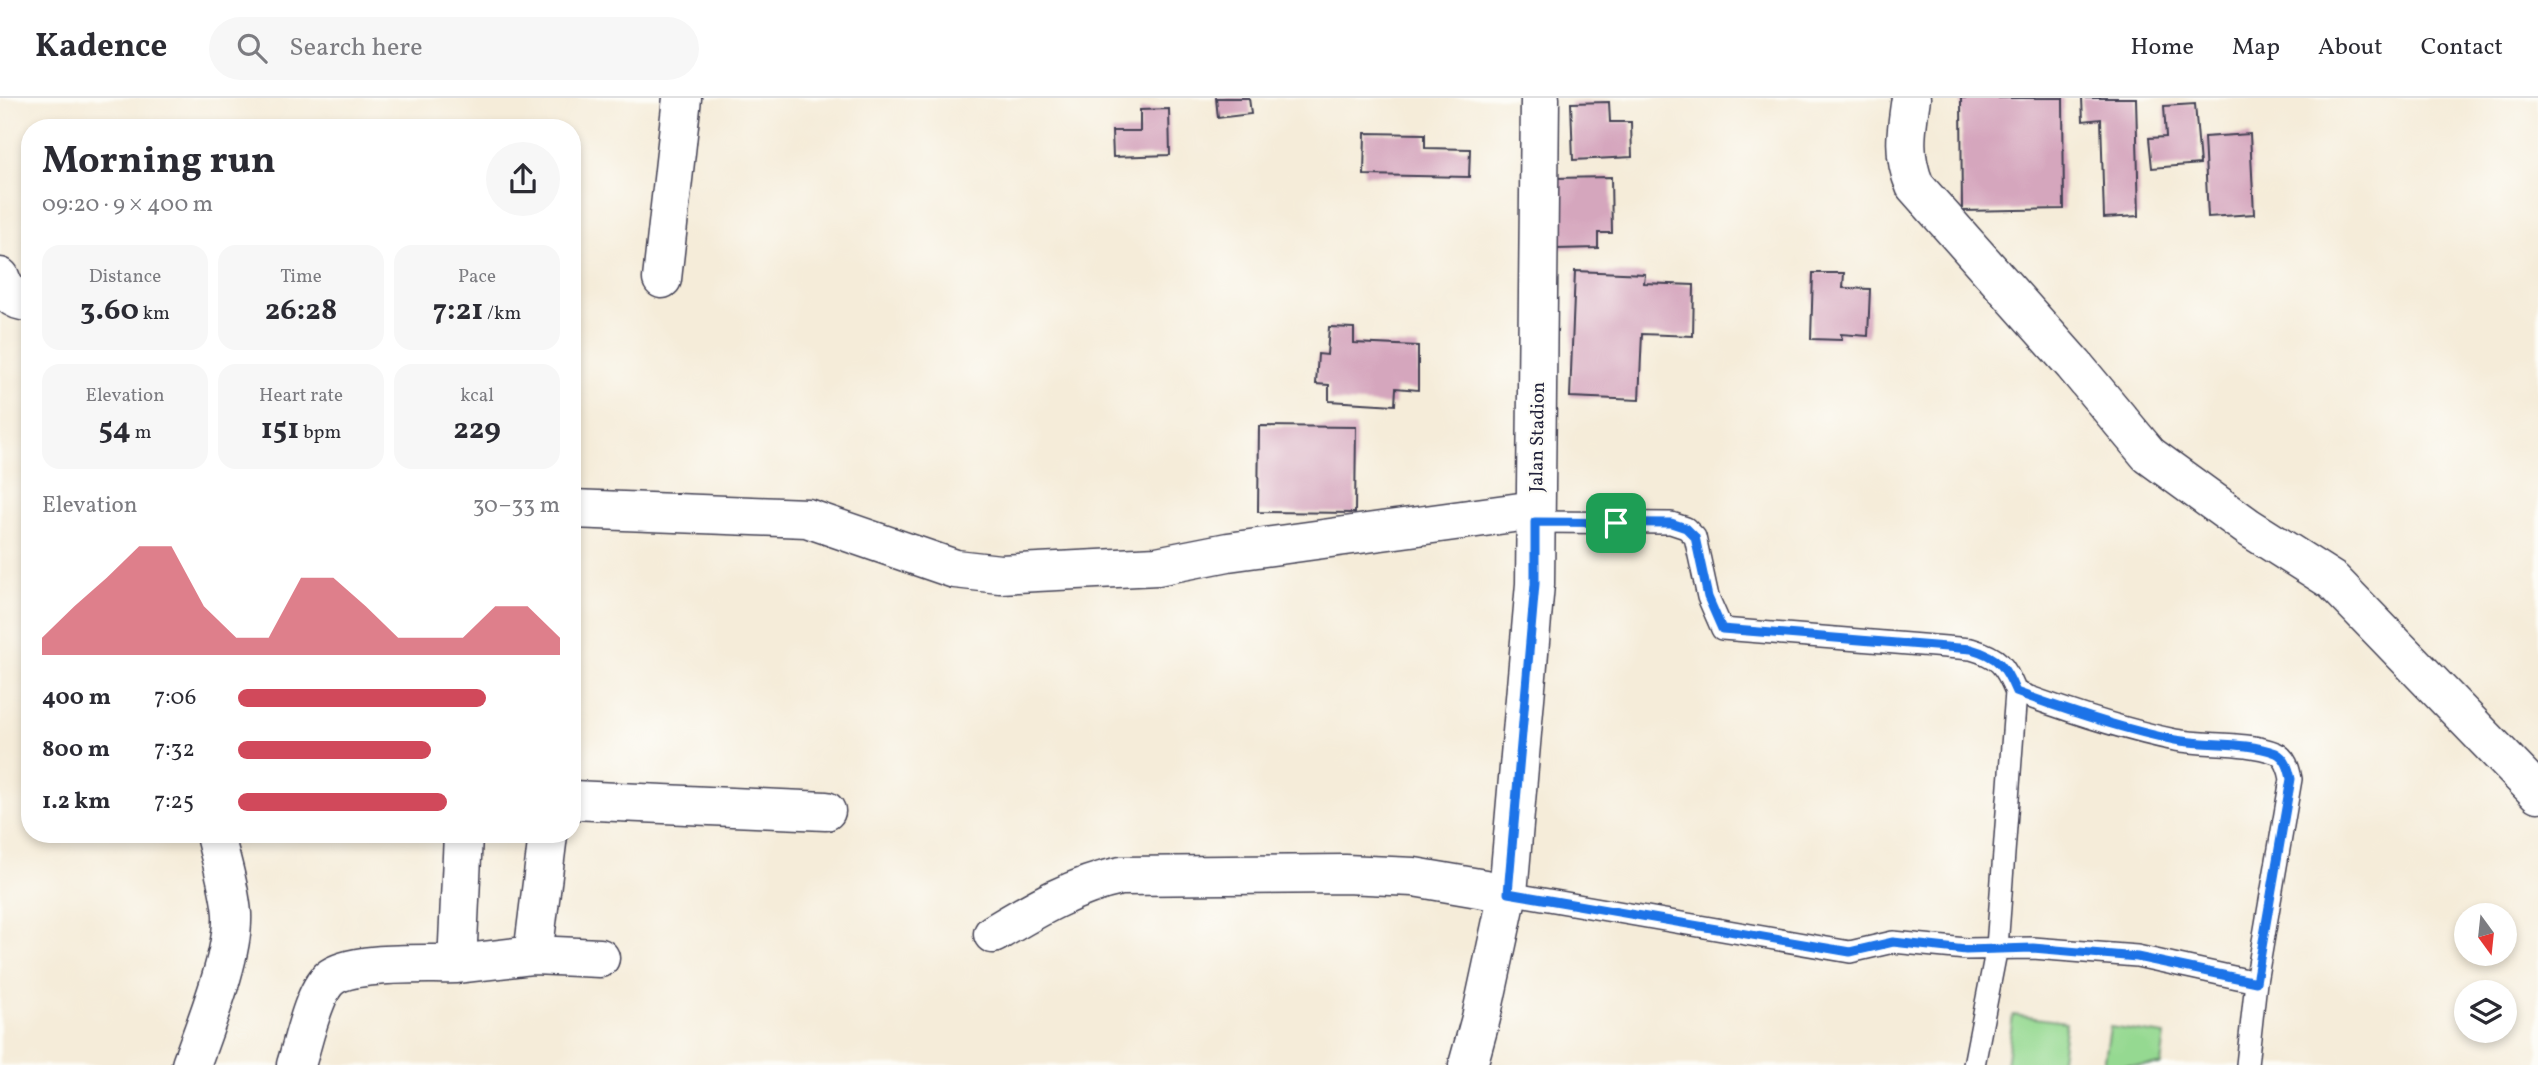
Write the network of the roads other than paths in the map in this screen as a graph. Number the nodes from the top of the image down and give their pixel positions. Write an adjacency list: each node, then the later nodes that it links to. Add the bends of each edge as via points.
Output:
1 (682, 98): 5 (street)
2 (1539, 98): 8 (street, Jalan Stadion)
3 (1910, 98): 10 (street, via 1904,144 1915,186 2131,436 2149,455 2248,527 2333,581)
4 (0, 277): 6 (street, via 5,291)
5 (662, 279)
6 (21, 301)
7 (581, 509): 8 (street, via 807,518 955,569 1000,574 1157,566 1228,552)
8 (1535, 516): 9 (lane, via 1671,523 1686,528 1695,537 1708,597 1722,629 1971,649 1993,655); 16 (street, Jalan Stadion, via 1535,584)
9 (2016, 692): 18 (lane); 22 (lane, via 2124,728 2278,754 2288,765 2291,779)
10 (2538, 793)
11 (581, 800): 12 (street)
12 (826, 811)
13 (217, 843): 23 (street, via 230,904 230,940)
14 (463, 843): 21 (street)
15 (547, 843): 19 (street)
16 (1508, 893): 17 (street, via 1414,877 1121,876 1062,894); 18 (lane, via 1850,952 1893,942 1966,950); 25 (street, Jalan Stadion)
17 (993, 934)
18 (1997, 947): 22 (lane, via 2137,957); 26 (lane)
19 (533, 955): 20 (street); 21 (street)
20 (600, 958)
21 (457, 964): 24 (street, via 349,969 329,979 318,997)
22 (2256, 982): 27 (lane)
23 (191, 1065)
24 (296, 1065)
25 (1468, 1065)
26 (1974, 1065)
27 (2247, 1065)

